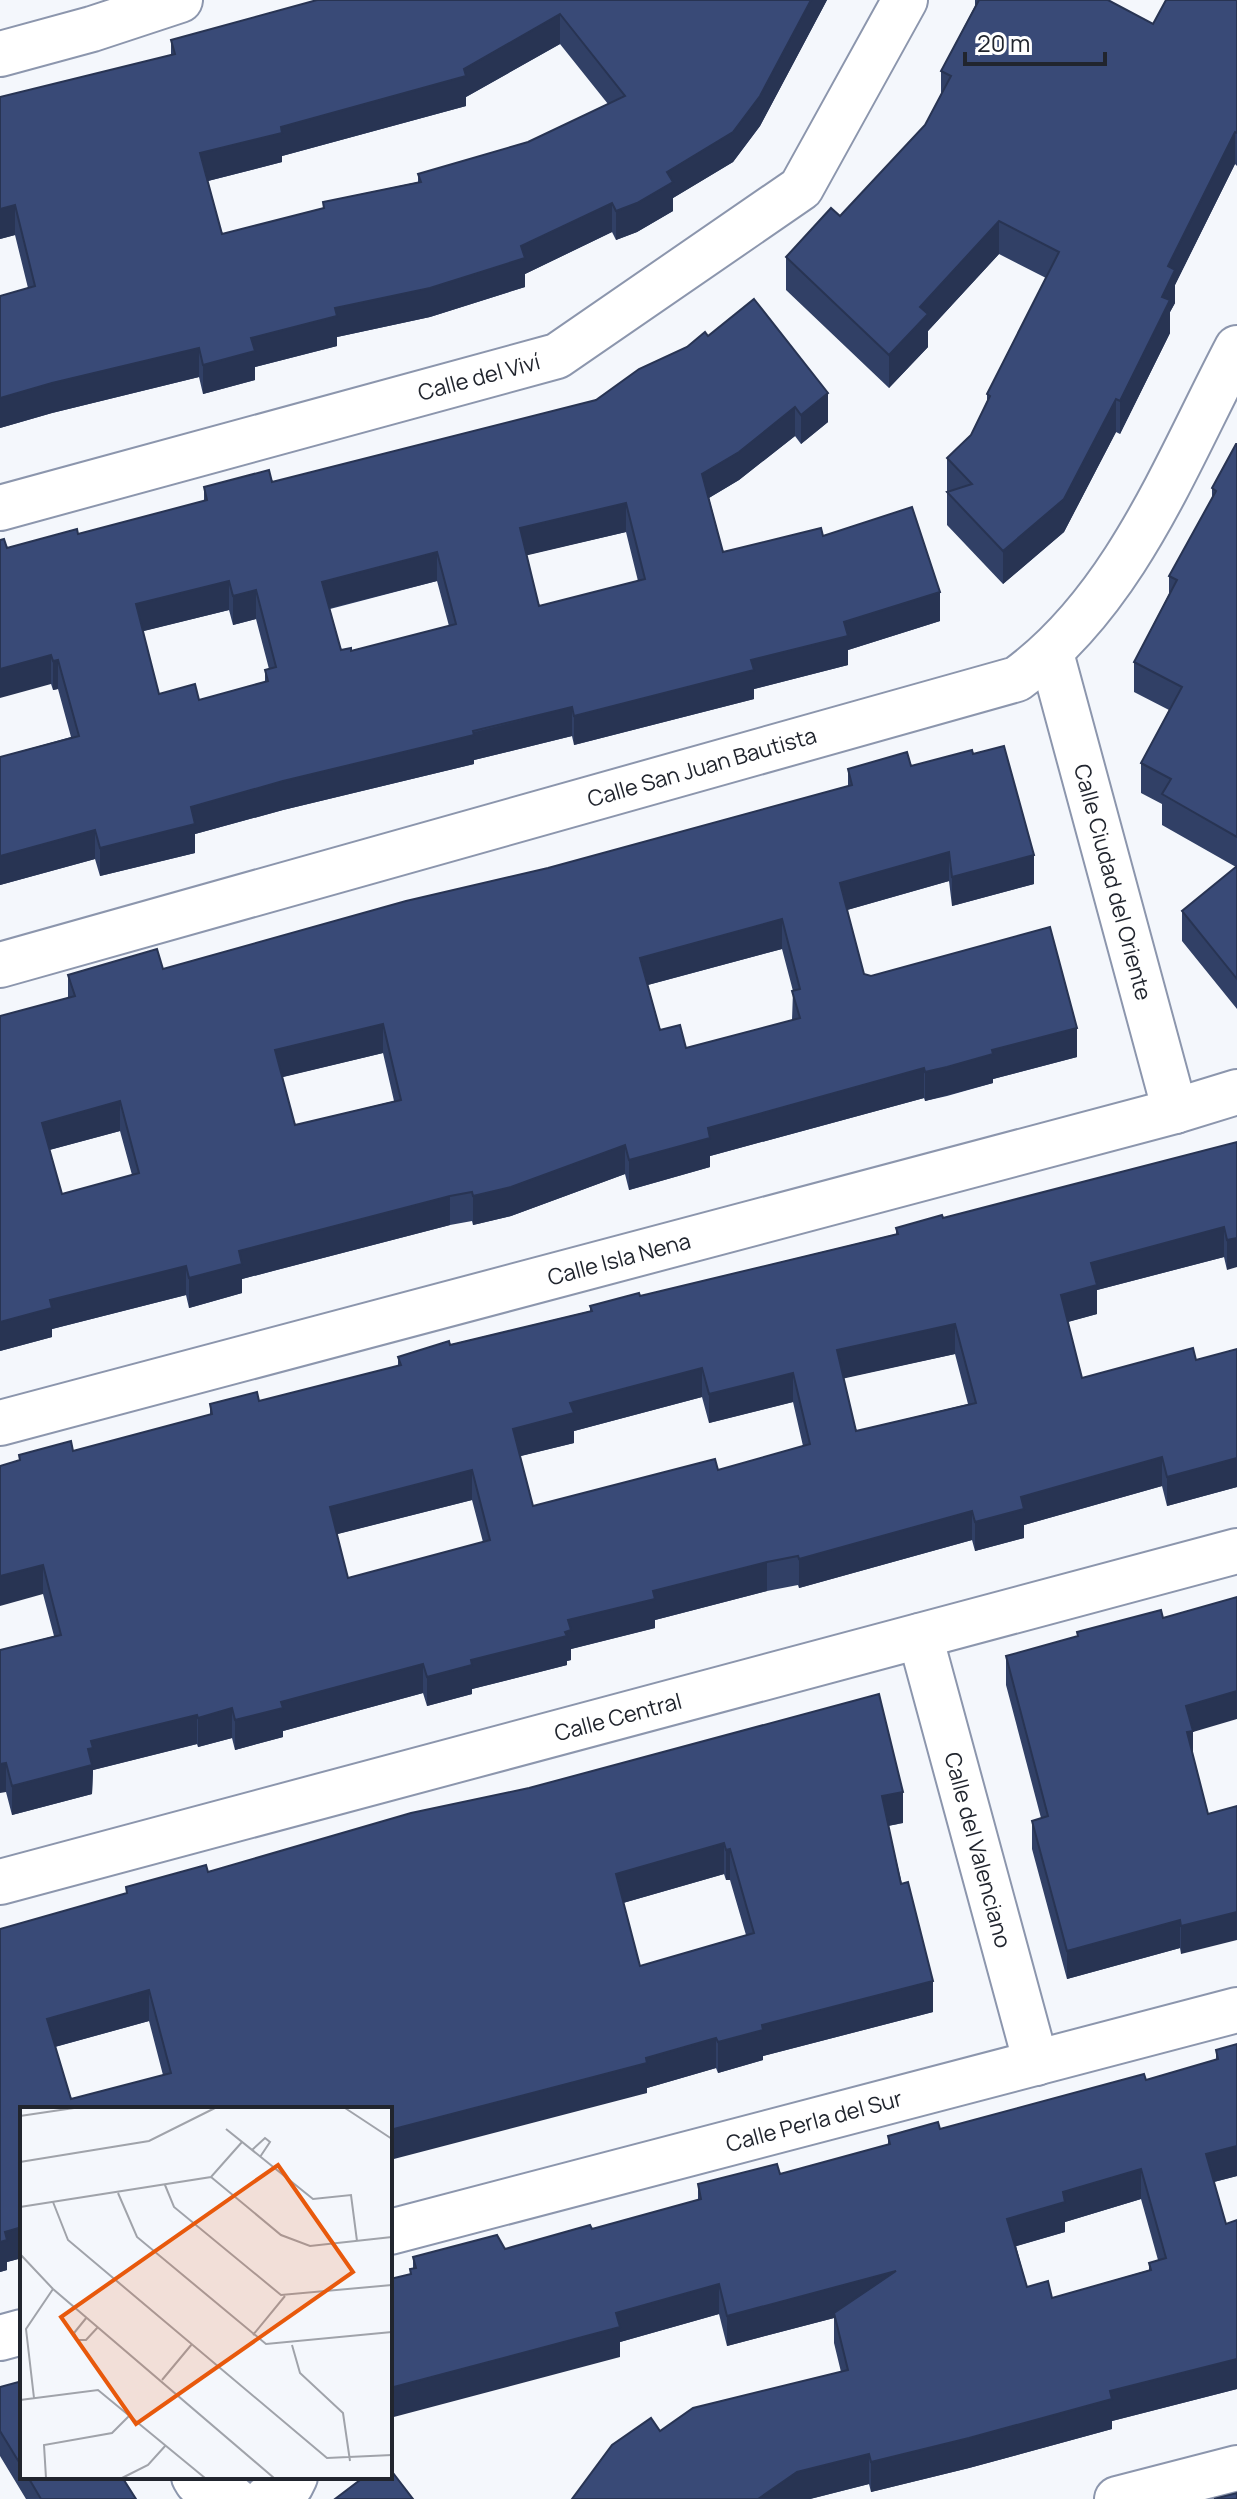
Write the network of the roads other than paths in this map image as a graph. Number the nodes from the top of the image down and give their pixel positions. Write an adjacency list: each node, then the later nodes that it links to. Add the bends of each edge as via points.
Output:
1 (180, 0): 3 (street)
2 (905, 0): 5 (street, Calle del Viví, via 801,188 557,356)
3 (0, 54)
4 (1237, 348): 6 (street, Calle San Juan Bautista, via 1125,562)
5 (0, 508)
6 (1051, 653): 7 (street, Calle San Juan Bautista, via 1017,679); 9 (street, Calle Ciudad del Oriente)
7 (0, 965)
8 (1237, 1092): 9 (street, Calle Isla Nena)
9 (1175, 1111): 10 (street, Calle Isla Nena)
10 (0, 1423)
11 (1237, 1551): 12 (street, Calle Central)
12 (920, 1636): 13 (street, Calle Central); 15 (street, Calle del Valenciano)
13 (0, 1882)
14 (1237, 2010): 15 (street, Calle Perla del Sur)
15 (1036, 2063): 16 (street, Calle Perla del Sur)
16 (392, 2231)
17 (20, 2333): 18 (street)
18 (0, 2338)
19 (1237, 2468): 22 (street)
20 (195, 2479): 23 (street)
21 (294, 2479): 24 (street)
22 (1127, 2498)
23 (234, 2499)
24 (266, 2499)

